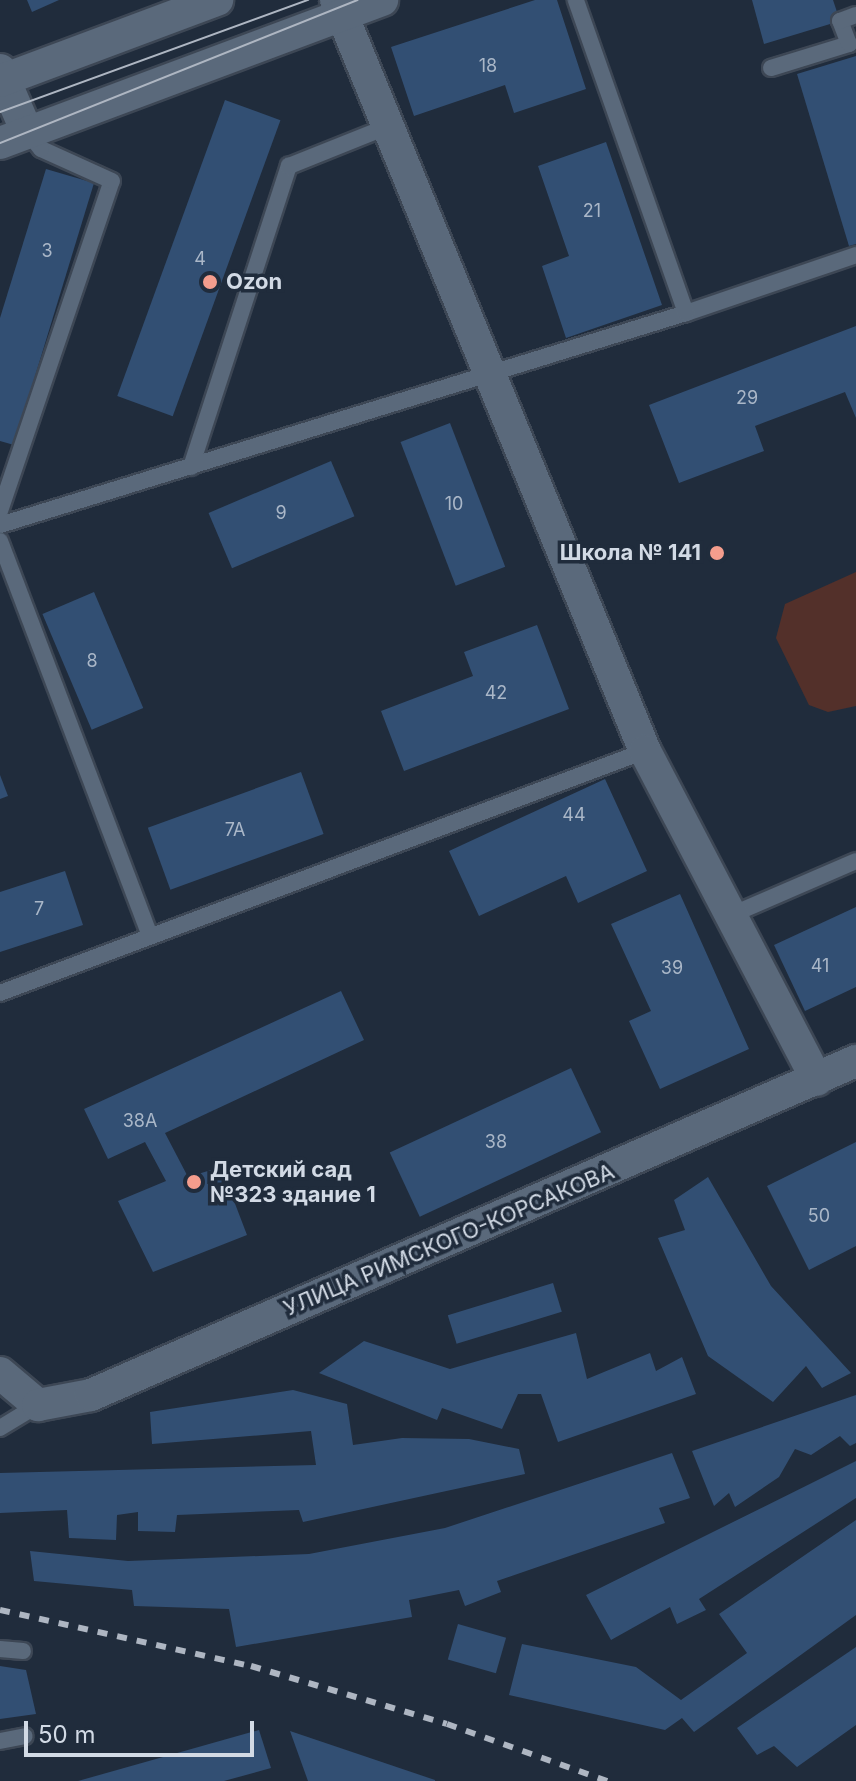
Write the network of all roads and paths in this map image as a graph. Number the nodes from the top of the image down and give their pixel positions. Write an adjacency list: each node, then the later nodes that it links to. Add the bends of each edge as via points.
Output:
1 (217, 0): 7 (street)
2 (382, 0): 4 (street)
3 (576, 0): 11 (lane)
4 (339, 7): 8 (street); 9 (street)
5 (856, 15): 6 (lane, via 840,21 849,44)
6 (771, 68)
7 (1, 77): 9 (street)
8 (389, 126): 12 (street); 13 (lane, via 289,166)
9 (13, 138): 14 (lane, via 112,181)
10 (856, 255): 11 (lane)
11 (686, 313): 12 (lane)
12 (491, 375): 13 (lane); 17 (street)
13 (191, 467): 15 (lane)
14 (0, 511)
15 (0, 525)
16 (0, 541): 20 (lane)
17 (645, 751): 19 (street); 20 (lane)
18 (856, 861): 19 (lane)
19 (729, 916): 23 (street)
20 (149, 934): 21 (lane)
21 (0, 993)
22 (856, 1061): 23 (street, УЛИЦА РИМСКОГО-КОРСАКОВА)
23 (817, 1080): 25 (street, УЛИЦА РИМСКОГО-КОРСАКОВА, via 91,1395)
24 (0, 1373): 25 (street)
25 (38, 1405): 26 (lane)
26 (0, 1428)
27 (0, 1649): 28 (lane)
28 (23, 1651)
29 (25, 1736): 30 (lane)
30 (0, 1741)

